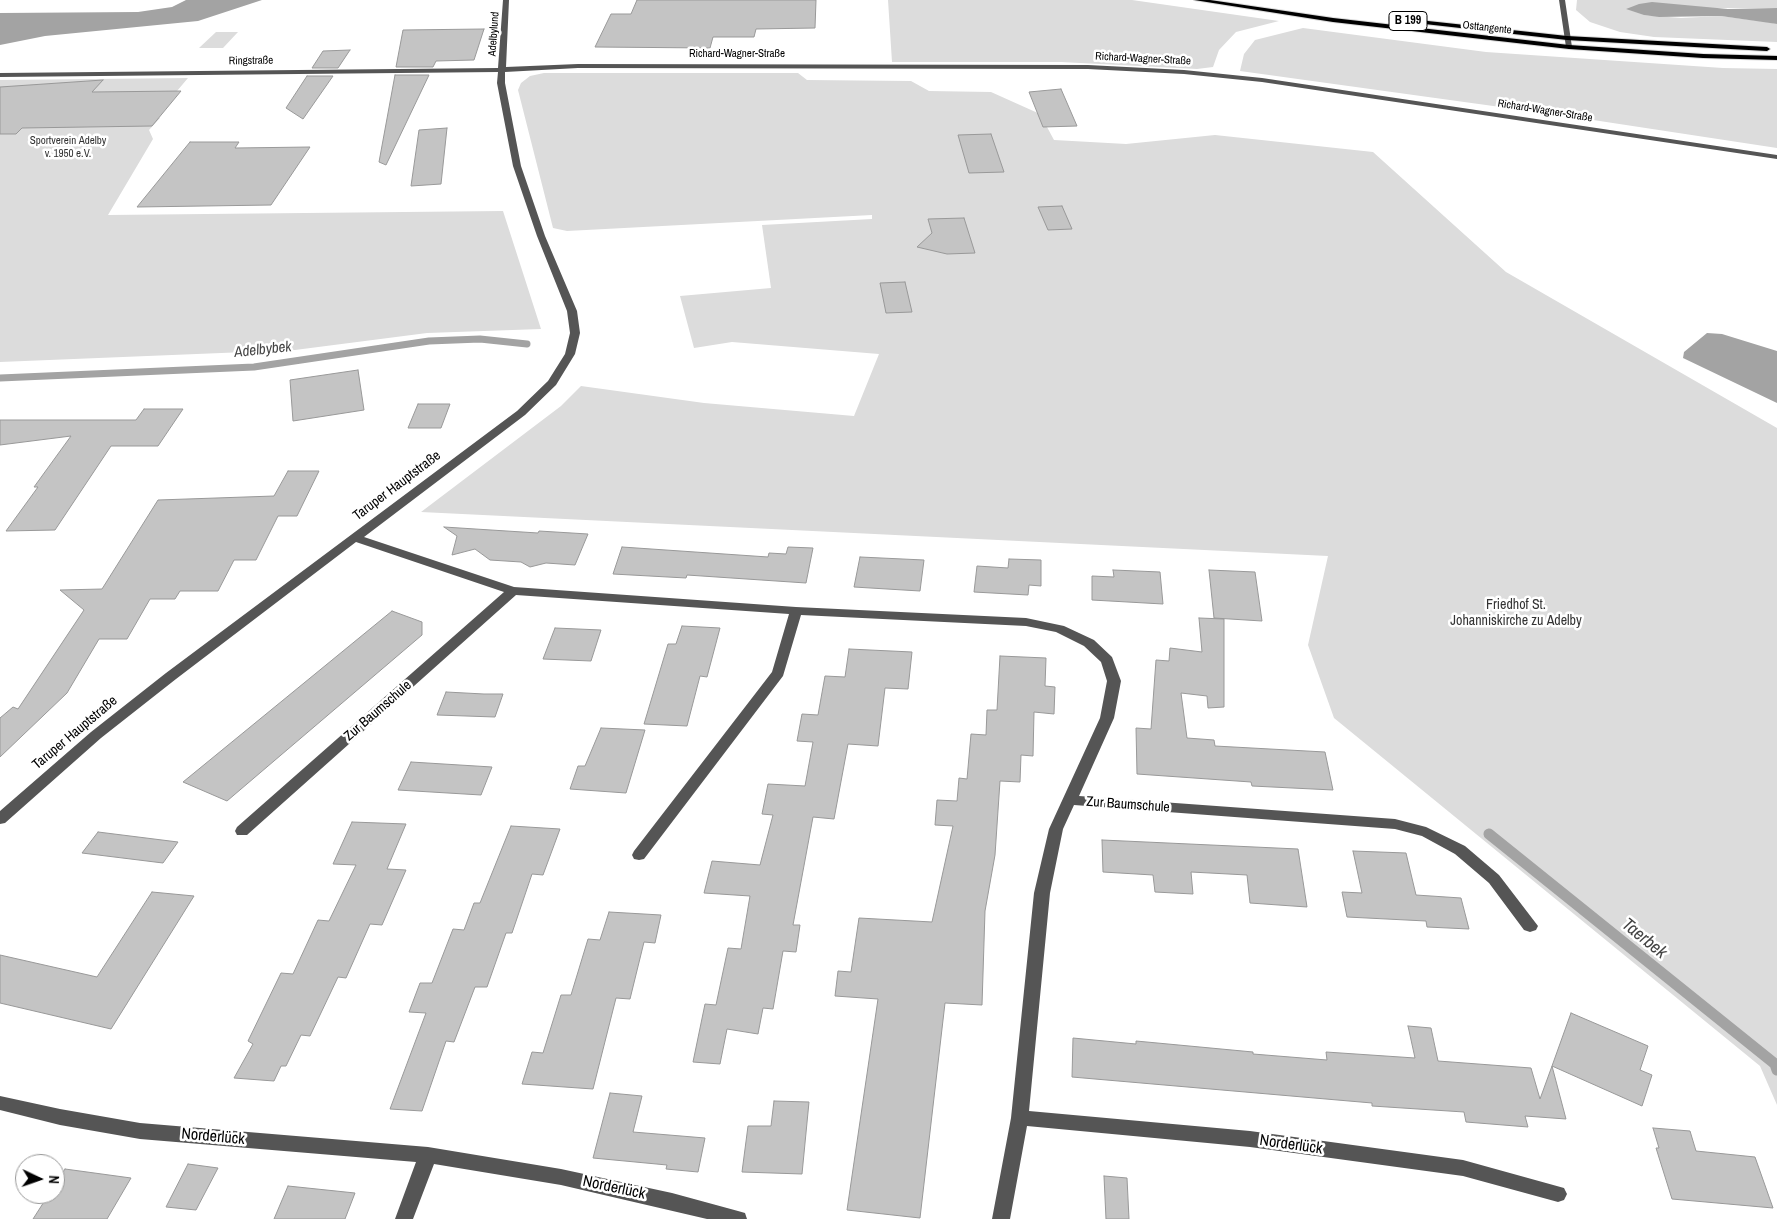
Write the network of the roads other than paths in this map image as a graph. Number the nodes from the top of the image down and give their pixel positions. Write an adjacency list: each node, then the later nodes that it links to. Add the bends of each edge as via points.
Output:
1 (506, 0): 9 (street, Adelbylund)
2 (1198, 0): 6 (main road, Osttangente / B 199, via 1333,20)
3 (1249, 0): 5 (main road, Osttangente / B 199)
4 (1562, 0): 5 (street)
5 (1567, 38): 6 (street); 7 (main road, Osttangente / B 199)
6 (1569, 47): 8 (main road, Osttangente / B 199)
7 (1777, 49)
8 (1777, 58)
9 (501, 69): 10 (street, Ringstraße); 11 (street, Richard-Wagner-Straße, via 763,65 1088,67 1184,72 1312,87); 12 (street, Taruper Hauptstraße, via 517,166 572,312 575,333 570,354 552,383 521,413)
10 (0, 75)
11 (1777, 157)
12 (355, 538): 13 (street, Zur Baumschule); 16 (street, Taruper Hauptstraße, via 96,736)
13 (513, 591): 14 (street, Zur Baumschule); 17 (street, Zur Baumschule)
14 (796, 611): 15 (street, Zur Baumschule, via 1026,622 1060,629 1088,643 1107,660 1114,681 1107,718); 18 (street, via 778,673)
15 (1068, 800): 19 (street, Zur Baumschule, via 1395,824 1426,832 1460,850 1494,879); 21 (street, via 1056,829 1042,893)
16 (0, 820)
17 (242, 831)
18 (639, 855)
19 (1530, 926)
20 (0, 1103): 22 (street, Norderlück, via 140,1131)
21 (1020, 1118): 23 (street, Norderlück, via 1250,1139 1453,1167); 26 (street)
22 (428, 1155): 24 (street); 25 (street, Norderlück, via 561,1177)
23 (1558, 1194)
24 (404, 1219)
25 (738, 1219)
26 (1001, 1219)

